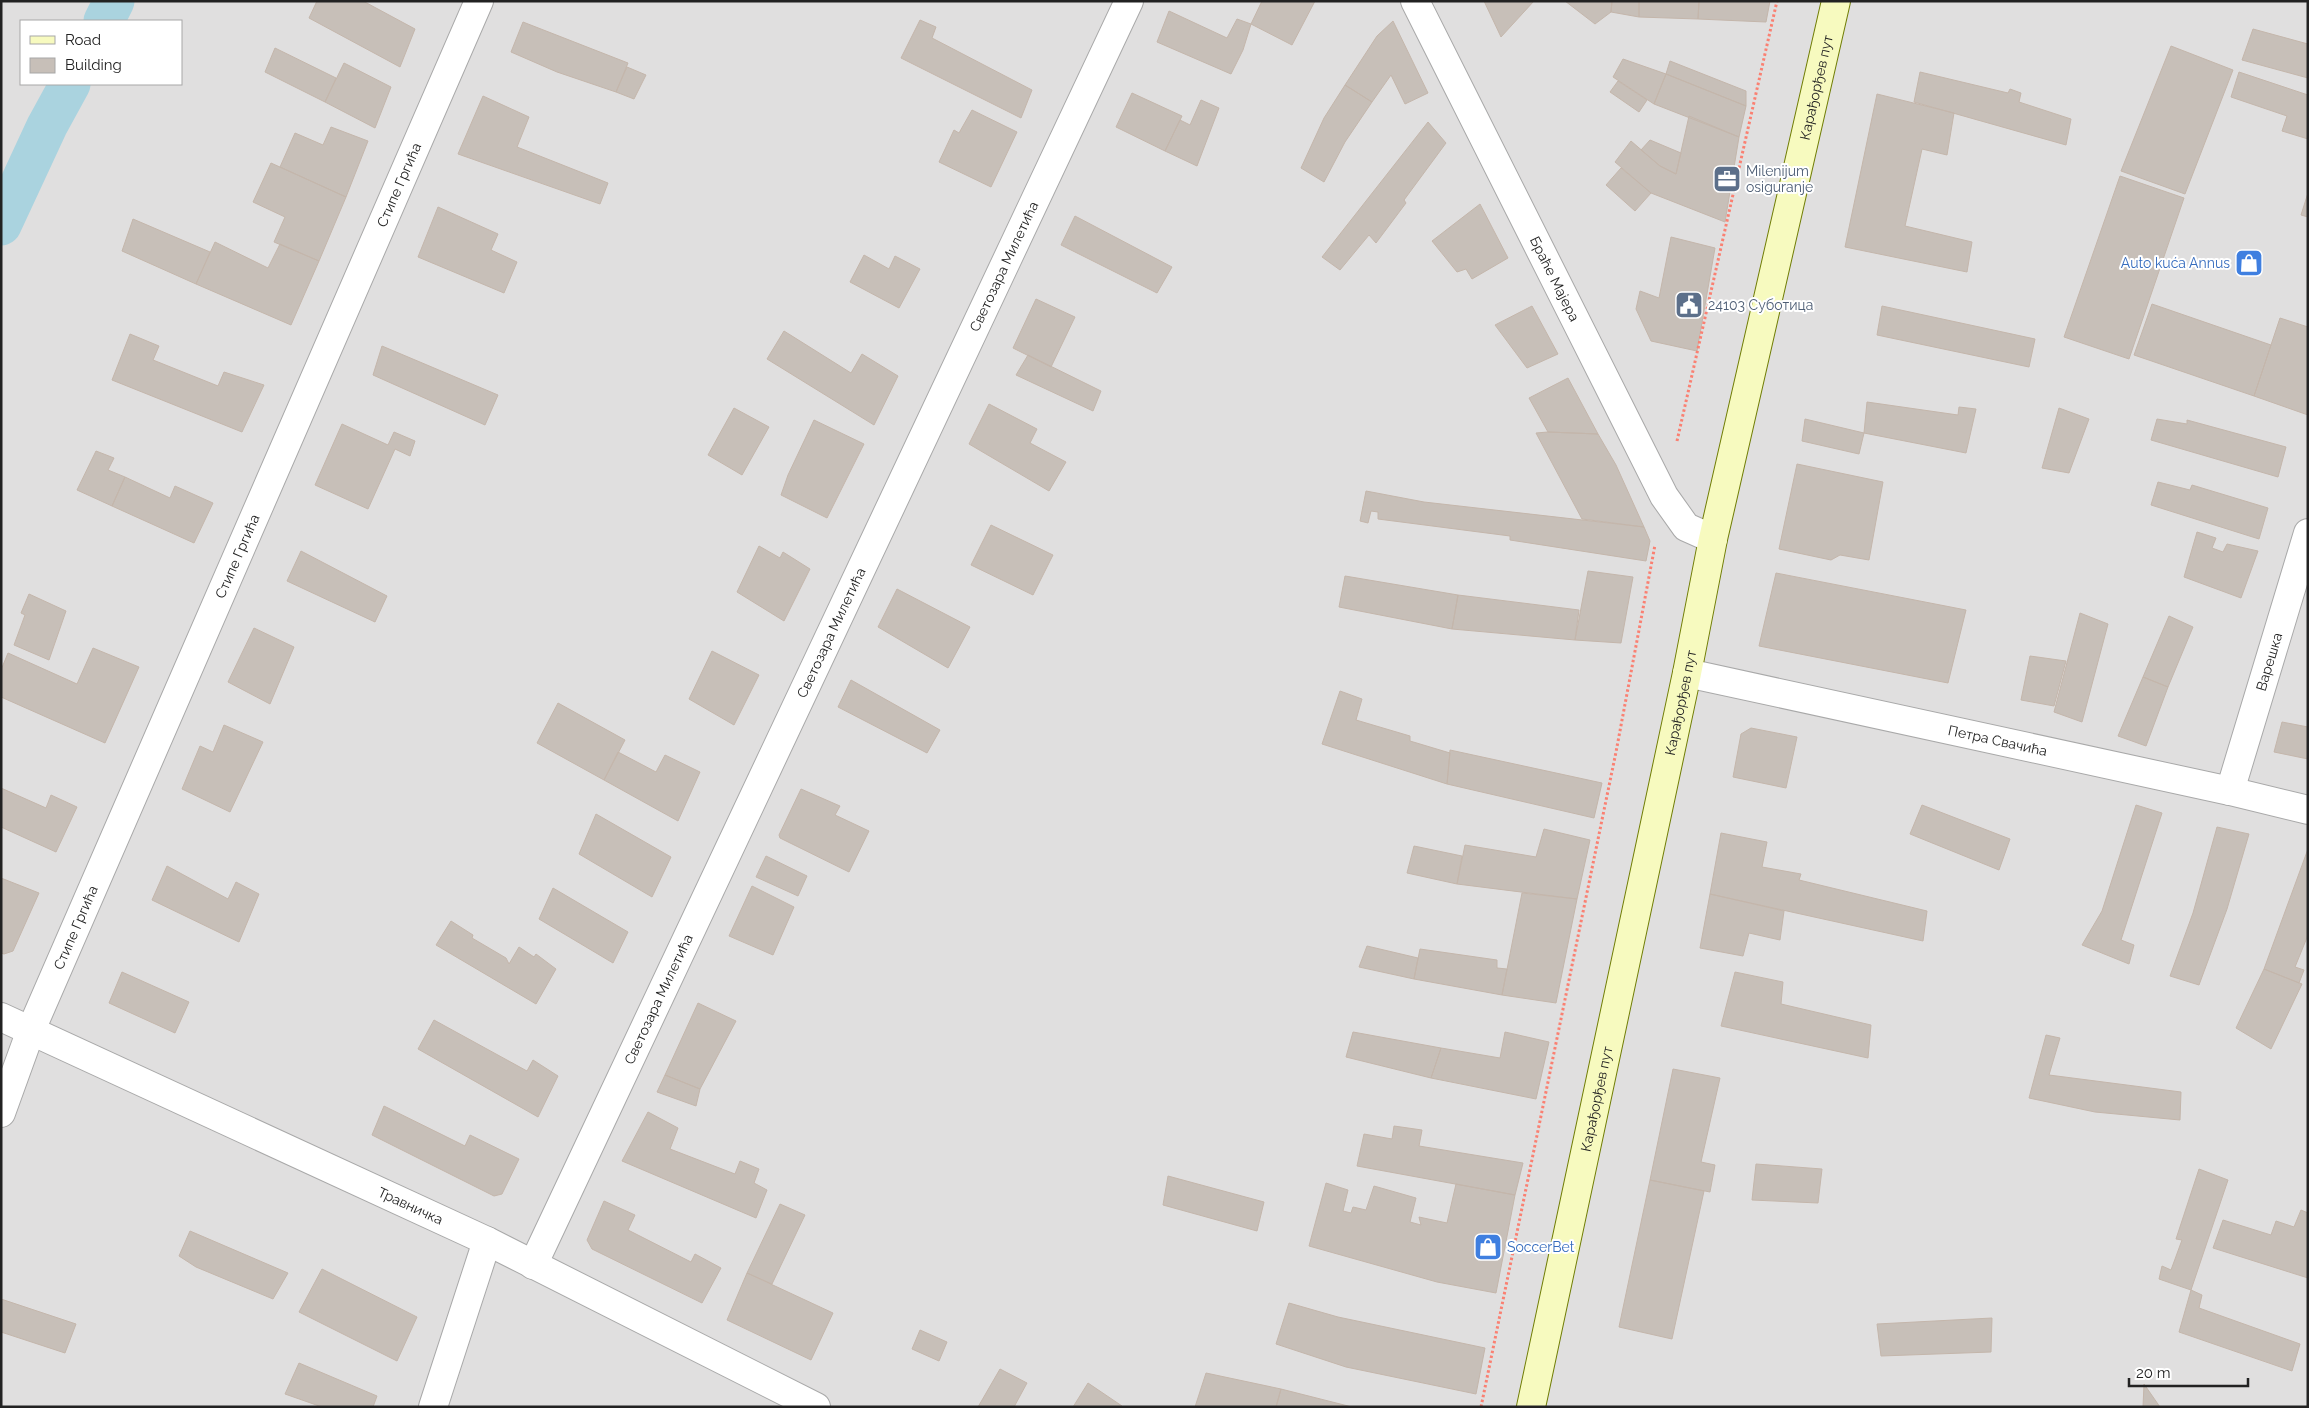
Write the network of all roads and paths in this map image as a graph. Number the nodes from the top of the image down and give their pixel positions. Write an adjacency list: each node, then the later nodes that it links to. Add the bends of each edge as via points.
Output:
1 (479, 1): 13 (street, Стипе Гргића)
2 (1129, 1): 16 (street, Светозара Милетића)
3 (1415, 1): 6 (street, Браће Мајера)
4 (1776, 1): 6 (path)
5 (1836, 1): 8 (main road, Карађорђев пут)
6 (1664, 496): 8 (street, Браће Мајера, via 1686,527); 19 (path, via 1616,752)
7 (2308, 533): 10 (street, Варешка)
8 (1713, 539): 9 (main road, Карађорђев пут)
9 (1687, 673): 10 (street, Петра Свачића); 20 (main road, Карађорђев пут)
10 (2230, 791): 11 (street, Петра Свачића)
11 (2308, 810)
12 (1, 1017): 13 (street, Травничка)
13 (31, 1030): 14 (street, Стипе Гргића); 15 (street, Травничка)
14 (1, 1113)
15 (487, 1241): 16 (street, Травничка); 17 (street)
16 (533, 1265): 18 (street, Травничка)
17 (433, 1407)
18 (816, 1407)
19 (1481, 1407)
20 (1531, 1407)

